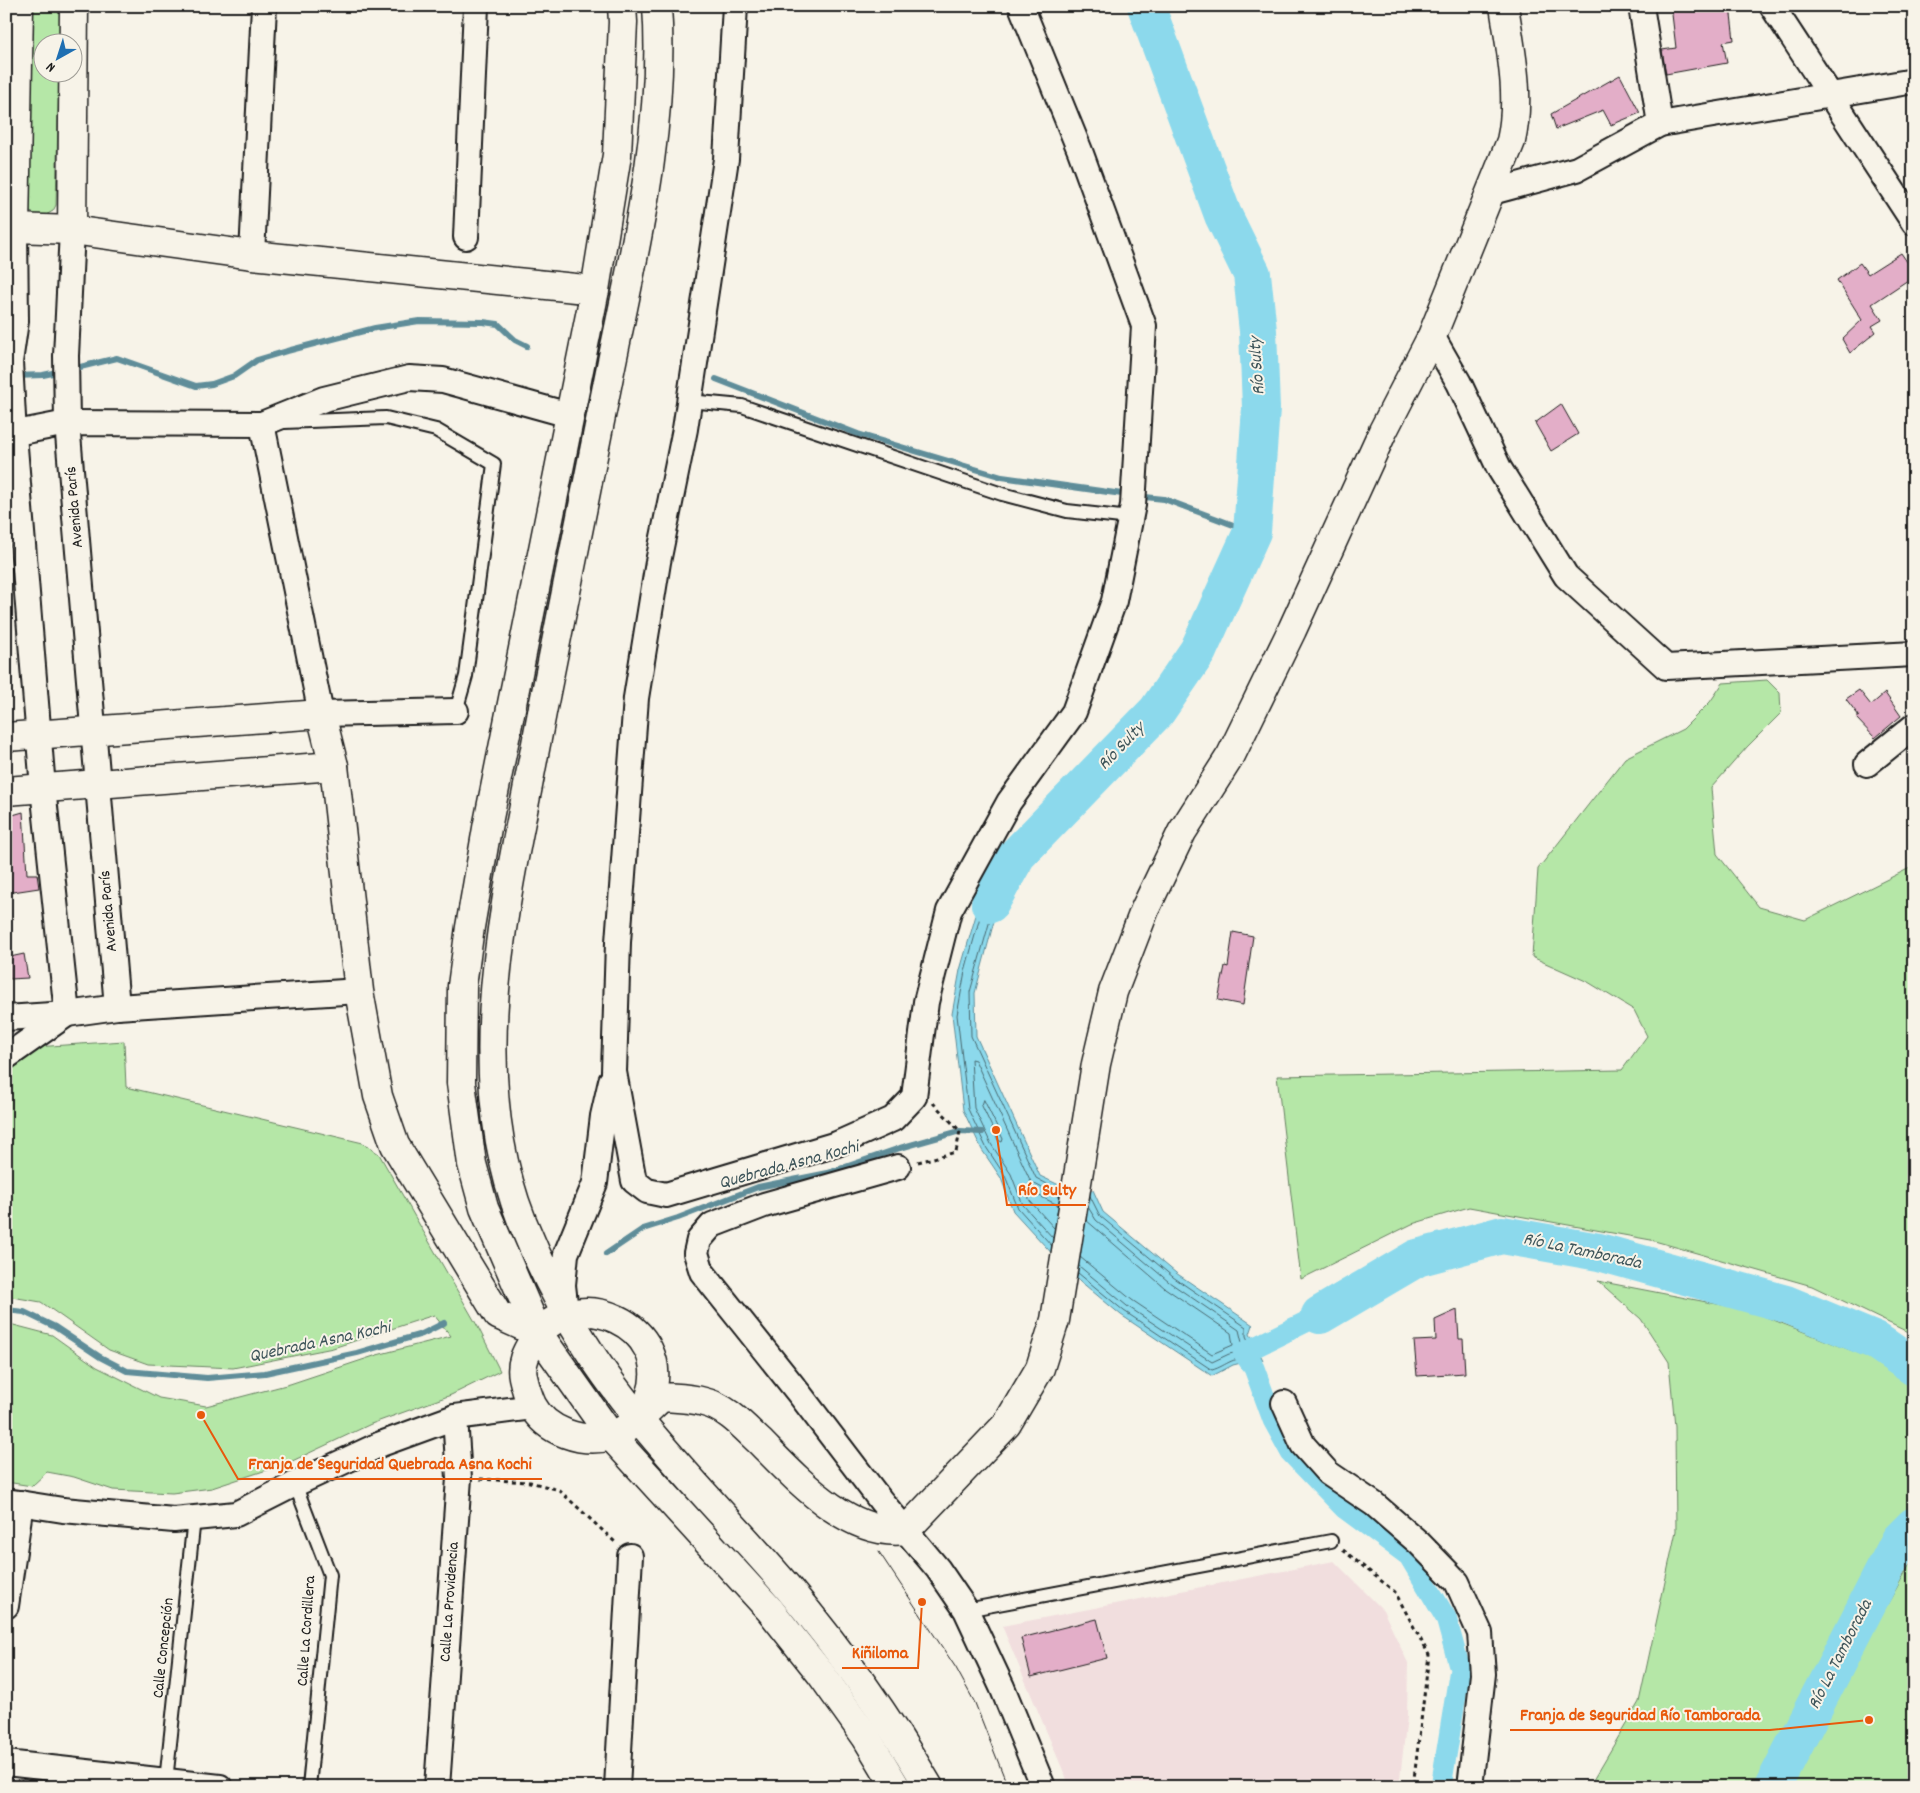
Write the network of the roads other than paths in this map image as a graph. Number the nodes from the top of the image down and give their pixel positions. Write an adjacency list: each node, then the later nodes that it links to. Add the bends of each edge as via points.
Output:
1 (18, 6): 14 (main road)
2 (74, 6): 19 (main road, Avenida París)
3 (264, 6): 21 (street)
4 (476, 6): 20 (street)
5 (622, 6): 22 (main road, via 617,155)
6 (657, 6): 50 (main road, via 655,124 638,226 509,883 494,995 493,1086 500,1150 523,1222)
7 (735, 6): 25 (street, via 726,159)
8 (1021, 6): 30 (street, via 1080,151 1144,326)
9 (1504, 6): 16 (main road, via 1516,89 1516,118)
10 (1641, 6): 15 (street)
11 (1772, 6): 13 (street)
12 (1914, 81): 13 (street)
13 (1830, 94): 15 (street); 17 (street)
14 (11, 101): 18 (main road)
15 (1660, 124): 16 (street, via 1577,168)
16 (1492, 192): 24 (main road)
17 (1914, 223)
18 (15, 228): 19 (main road); 23 (street)
19 (72, 230): 21 (main road); 27 (street, Avenida París, via 66,356)
20 (466, 237)
21 (252, 254): 22 (main road)
22 (595, 290): 26 (main road)
23 (11, 321): 29 (street)
24 (1432, 336): 31 (street, via 1500,468 1566,576 1666,667); 60 (main road, via 1383,431 1231,755 1182,832 1145,909 1113,992 1096,1064 1055,1320 1040,1368 1007,1424)
25 (689, 402): 30 (lane, via 742,406 1002,494 1067,511); 48 (street, via 636,698 618,942)
26 (569, 415): 28 (street, via 443,380 409,378 324,399); 51 (main road, via 487,828 462,986 461,1082 472,1164 493,1232)
27 (67, 423): 28 (street); 29 (street); 35 (street, Avenida París)
28 (262, 424): 32 (lane, via 386,418 436,430 494,464 466,676); 33 (street)
29 (10, 435): 36 (street)
30 (1130, 518): 48 (street, via 1114,600 1074,712 1009,802 949,911 926,1002 914,1096 893,1119 837,1144 666,1195 647,1191 634,1180)
31 (1914, 654)
32 (456, 712): 33 (street)
33 (320, 714): 35 (main road); 39 (main road)
34 (1914, 726): 38 (street)
35 (94, 729): 36 (main road); 40 (street, Avenida París)
36 (39, 735): 37 (main road); 41 (street)
37 (6, 737)
38 (1867, 764)
39 (334, 766): 40 (main road); 43 (main road)
40 (97, 784): 41 (main road); 44 (street, Avenida París)
41 (43, 788): 42 (main road); 45 (street)
42 (6, 791)
43 (359, 991): 44 (street); 51 (main road, via 378,1096 395,1145 498,1315)
44 (117, 1007): 45 (street)
45 (67, 1014): 46 (street); 47 (street)
46 (6, 1018)
47 (6, 1057)
48 (614, 1072): 50 (street, via 603,1116 595,1183 566,1254 563,1285)
49 (898, 1167): 60 (street, via 764,1205 712,1224 699,1240 696,1254 702,1272)
50 (567, 1314): 51 (main road); 55 (main road, via 585,1345); 55 (main road, via 590,1312 610,1315 628,1324 642,1339 651,1357 654,1377 650,1397)
51 (538, 1333): 53 (main road, via 525,1354 522,1373); 56 (main road)
52 (1284, 1403): 74 (street, via 1304,1445 1328,1473 1374,1504 1457,1582 1480,1633 1482,1666)
53 (533, 1407): 54 (street); 56 (main road, via 548,1424 570,1436 591,1439)
54 (455, 1417): 57 (street, via 381,1444); 69 (street, Calle La Providencia, via 459,1478)
55 (639, 1417): 56 (main road); 60 (main road, via 662,1397 705,1402 735,1418 789,1471 858,1524 891,1532); 72 (main road, via 789,1589 852,1667)
56 (611, 1436): 71 (main road, via 775,1618 844,1706)
57 (295, 1484): 59 (street, via 236,1514); 68 (lane, Calle La Cordillera, via 330,1575)
58 (14, 1502): 59 (street, via 174,1520); 63 (street)
59 (194, 1518): 66 (lane, Calle Concepción)
60 (906, 1530): 64 (street)
61 (1331, 1541): 64 (lane)
62 (630, 1556): 70 (street)
63 (6, 1606)
64 (966, 1610): 73 (street)
65 (6, 1763): 66 (street)
66 (166, 1781): 67 (street)
67 (213, 1786)
68 (309, 1787)
69 (437, 1787)
70 (617, 1787)
71 (896, 1787)
72 (929, 1787)
73 (1043, 1787)
74 (1470, 1787)

